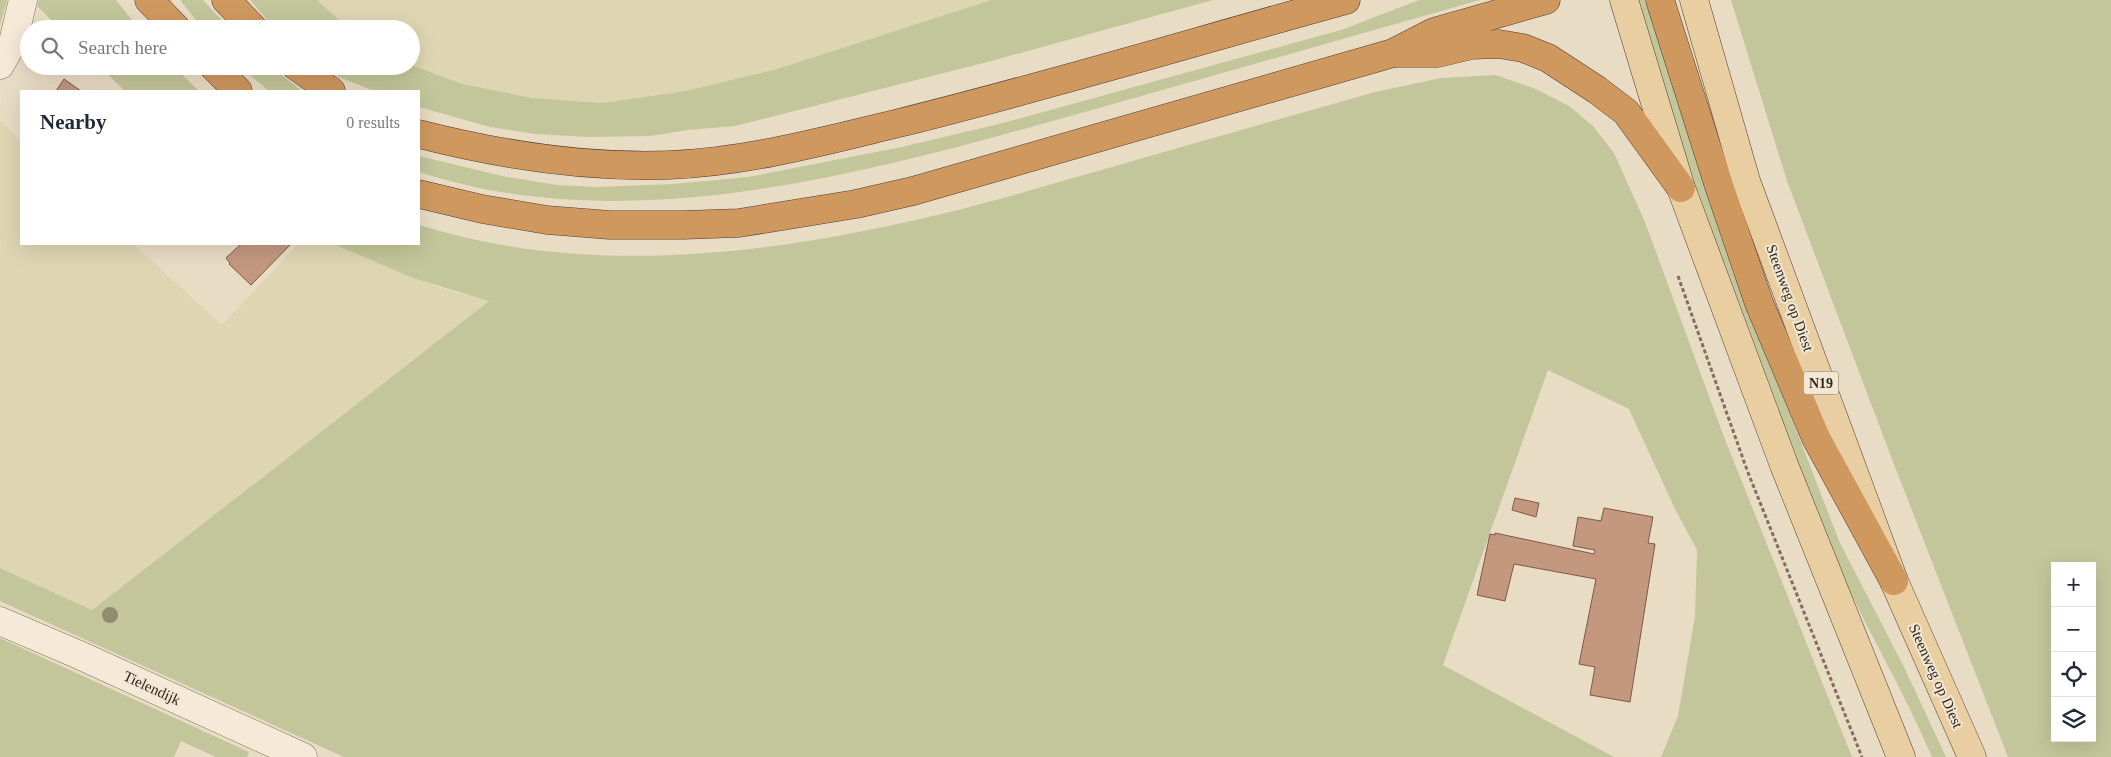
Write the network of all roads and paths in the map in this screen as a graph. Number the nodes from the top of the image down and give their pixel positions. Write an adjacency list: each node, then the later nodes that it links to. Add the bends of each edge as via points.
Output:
1 (23, 0): 12 (street, via 12,42)
2 (149, 0): 9 (highway)
3 (226, 0): 10 (highway)
4 (1346, 0): 17 (highway, via 962,107 810,144 730,159 670,165 569,162 491,152)
5 (1546, 0): 11 (highway, via 1434,32)
6 (1624, 0): 18 (main road)
7 (1660, 0): 20 (highway, via 1759,303 1816,438)
8 (1694, 0): 20 (main road, Steenweg op Diest / N19, via 1746,181)
9 (168, 20)
10 (245, 20)
11 (1393, 54): 18 (highway, via 1438,54 1472,45 1499,44 1523,48 1548,58 1626,112); 19 (highway, via 913,192 739,223 610,225 547,220)
12 (0, 65)
13 (222, 75): 15 (highway)
14 (309, 75): 16 (highway)
15 (237, 90)
16 (330, 90)
17 (420, 134)
18 (1681, 188): 23 (main road, via 1784,465)
19 (420, 194)
20 (1894, 580): 24 (main road, Steenweg op Diest / N19)
21 (0, 621): 22 (street, Tielendijk)
22 (303, 757)
23 (1901, 757)
24 (1972, 757)

